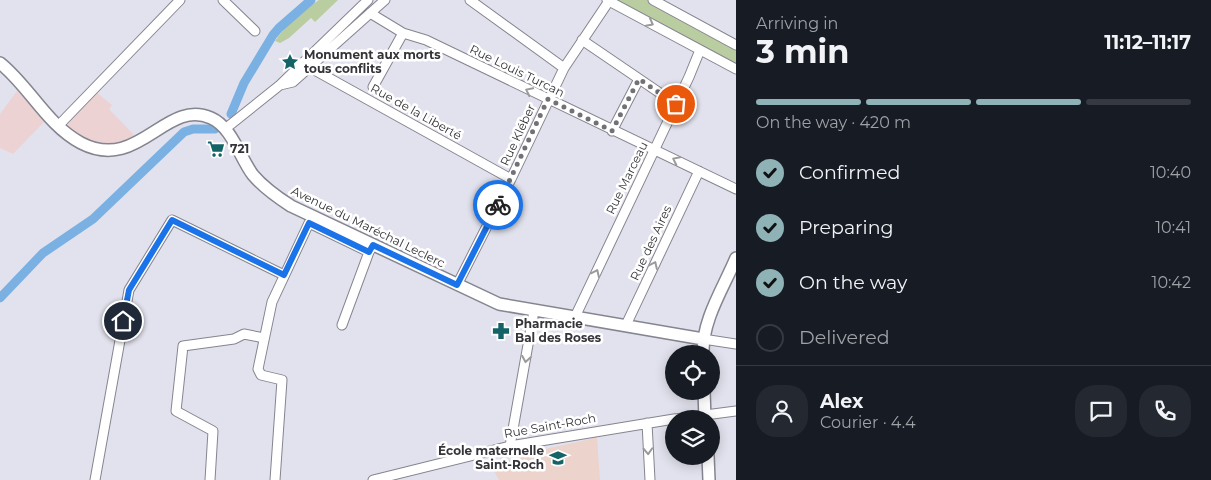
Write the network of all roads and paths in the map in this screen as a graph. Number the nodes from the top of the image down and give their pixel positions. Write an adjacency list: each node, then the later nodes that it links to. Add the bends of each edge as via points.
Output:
1 (180, 0): 23 (street)
2 (223, 0): 9 (street)
3 (368, 0): 19 (street)
4 (385, 0): 8 (street)
5 (470, 0): 16 (street)
6 (653, 0): 12 (street)
7 (608, 1): 11 (street, Rue Kléber); 13 (street, one-way to 13)
8 (370, 13): 10 (street, Rue Louis Turcan); 15 (street)
9 (255, 31)
10 (403, 33): 20 (street); 21 (street, Rue Louis Turcan, one-way to 10, via 426,40)
11 (582, 40): 16 (street, Rue Kléber); 18 (street)
12 (736, 45)
13 (700, 50): 17 (street); 22 (street, Rue Marceau)
14 (0, 63): 23 (main road)
15 (309, 67): 19 (street, via 294,82); 28 (street, Rue de la Liberté)
16 (564, 68): 21 (street, Rue Kléber)
17 (736, 70)
18 (639, 79): 22 (street); 25 (street)
19 (280, 86): 24 (street)
20 (373, 87)
21 (548, 99): 25 (street, Rue Louis Turcan); 28 (street, Rue Kléber)
22 (676, 104): 26 (street, Rue Marceau)
23 (58, 126): 24 (main road, via 82,144 107,150 133,145 170,122 191,115 213,118)
24 (224, 129): 30 (main road, Avenue du Maréchal Leclerc, via 252,173 271,192)
25 (612, 131): 26 (street, Rue Louis Turcan)
26 (655, 150): 27 (street, Rue Louis Turcan, one-way to 26); 35 (street, Rue Marceau, one-way to 26)
27 (698, 171): 29 (street, Rue Louis Turcan); 37 (street, Rue des Aires, one-way to 27)
28 (511, 179): 33 (street, Rue Kléber)
29 (736, 189)
30 (371, 248): 32 (street, via 309,223); 33 (main road, Avenue du Maréchal Leclerc); 36 (street)
31 (736, 258): 39 (main road)
32 (284, 275): 38 (street, via 272,302); 48 (street, via 172,220 129,290)
33 (457, 285): 34 (main road, Avenue du Maréchal Leclerc, via 499,304)
34 (534, 311): 35 (main road, Avenue du Maréchal Leclerc); 46 (street, one-way to 46)
35 (575, 317): 37 (main road, Avenue du Maréchal Leclerc)
36 (342, 325)
37 (626, 325): 39 (main road, Avenue du Maréchal Leclerc)
38 (264, 338): 49 (street, via 244,334 234,339 182,346 176,411 213,431); 50 (street, via 258,372 280,379 282,383)
39 (702, 339): 40 (street, Avenue du Maréchal Leclerc); 41 (main road)
40 (736, 344)
41 (702, 345)
42 (736, 411): 43 (street, Rue Saint-Roch)
43 (720, 414)
44 (665, 420): 45 (street, Rue Saint-Roch)
45 (647, 423): 46 (street, Rue Saint-Roch); 52 (street, one-way to 52)
46 (510, 446): 51 (street, Rue Saint-Roch)
47 (708, 465): 53 (main road)
48 (95, 480)
49 (210, 480)
50 (275, 480)
51 (373, 480)
52 (650, 480)
53 (709, 480)

